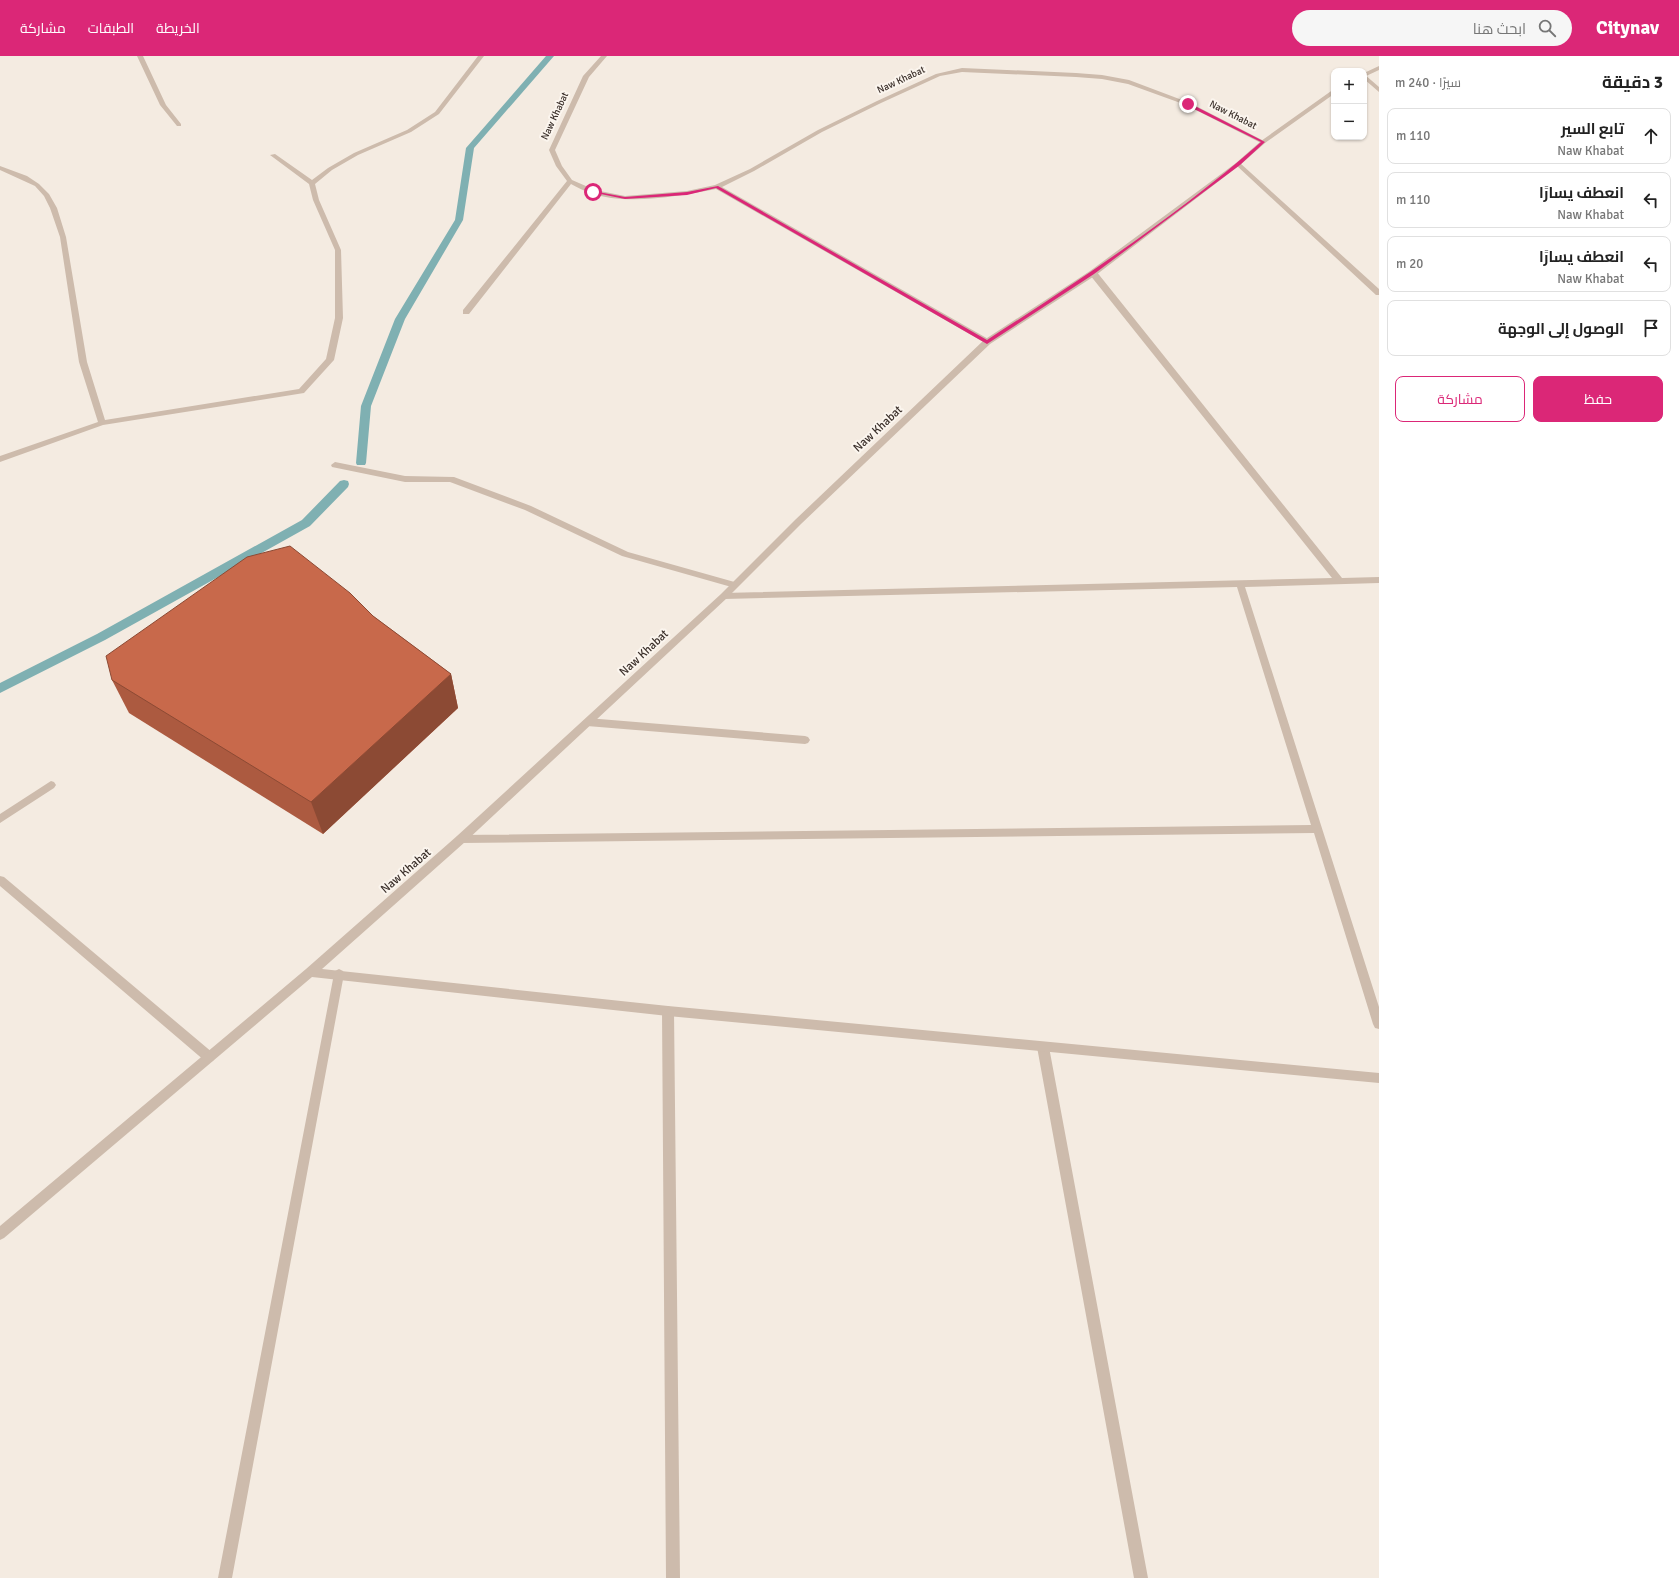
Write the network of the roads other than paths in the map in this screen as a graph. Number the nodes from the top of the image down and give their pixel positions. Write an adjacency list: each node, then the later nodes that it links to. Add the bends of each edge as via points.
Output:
1 (140, 56): 9 (street, via 163,105)
2 (481, 56): 15 (street, via 438,113 409,131 356,154)
3 (604, 56): 14 (street, Naw Khabat, via 586,76 552,150)
4 (1379, 68): 5 (street)
5 (1367, 74)
6 (1367, 78): 7 (street)
7 (1379, 90)
8 (1331, 94): 10 (street)
9 (180, 125)
10 (1263, 142): 12 (street, Naw Khabat); 16 (street, Naw Khabat, via 1188,104 1129,82 1076,75 962,70 938,75 880,102 820,131)
11 (273, 155): 15 (street)
12 (1238, 164): 17 (street, Naw Khabat); 18 (street)
13 (0, 168): 21 (street, via 37,185 50,201 58,218 83,362)
14 (570, 181): 16 (street, Naw Khabat, via 593,192 625,198 687,193); 19 (street)
15 (312, 183): 21 (street, via 316,200 338,250 340,318 330,360 301,391)
16 (717, 187): 20 (street)
17 (1092, 273): 20 (street, Naw Khabat); 25 (street)
18 (1379, 293)
19 (466, 312)
20 (987, 342): 27 (street, Naw Khabat)
21 (102, 423): 22 (street)
22 (0, 459)
23 (335, 465): 27 (street, via 405,479 451,479 528,508 625,554)
24 (1379, 580): 25 (street)
25 (1340, 582): 26 (street)
26 (1240, 584): 28 (street); 33 (street)
27 (735, 585): 28 (street, Naw Khabat)
28 (724, 596): 29 (street, Naw Khabat)
29 (587, 722): 30 (street); 34 (street, Naw Khabat)
30 (805, 740)
31 (51, 784): 32 (street)
32 (0, 820)
33 (1318, 829): 34 (street); 39 (street)
34 (461, 839): 36 (street, Naw Khabat)
35 (0, 880): 41 (street)
36 (310, 972): 37 (street); 41 (street, Naw Khabat)
37 (339, 974): 38 (street); 44 (street)
38 (668, 1011): 40 (street); 45 (street)
39 (1379, 1024)
40 (1042, 1047): 42 (street); 46 (street)
41 (209, 1057): 43 (street, Naw Khabat)
42 (1379, 1078)
43 (0, 1234)
44 (225, 1578)
45 (673, 1578)
46 (1141, 1578)

